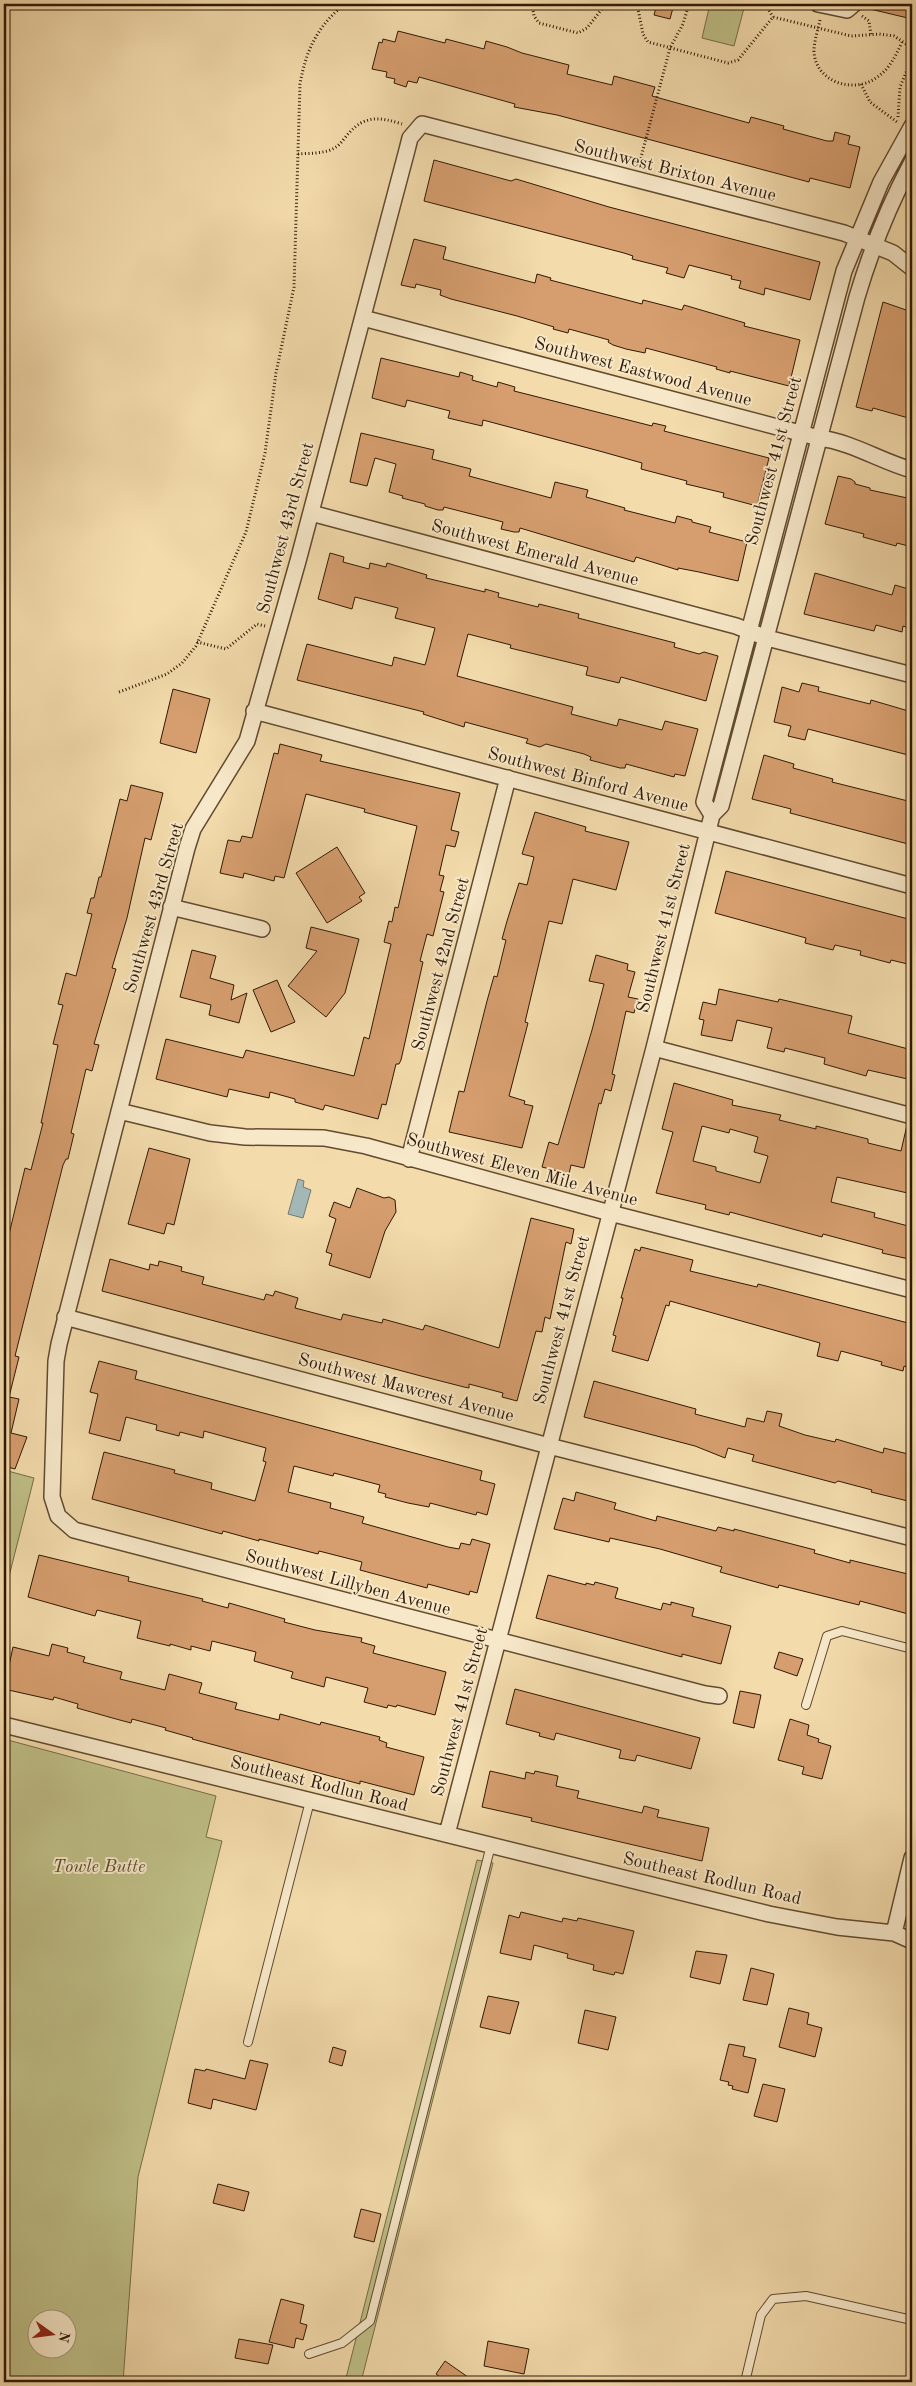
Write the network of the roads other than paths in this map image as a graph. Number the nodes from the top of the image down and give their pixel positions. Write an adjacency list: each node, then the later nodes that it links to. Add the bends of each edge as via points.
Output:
1 (821, 4): 2 (street, via 842,10)
2 (852, 6)
3 (419, 126): 6 (street, Southwest Brixton Avenue); 9 (street, Southwest 43rd Street, via 406,150)
4 (907, 126): 6 (street, Southwest 41st Street)
5 (912, 162): 7 (street, Southwest 41st Street)
6 (856, 237): 7 (street, Southwest Brixton Avenue); 10 (street, Southwest 41st Street)
7 (875, 244): 8 (street, Southwest Brixton Avenue); 11 (street, Southwest 41st Street, via 857,297)
8 (912, 268)
9 (362, 318): 10 (street, Southwest Eastwood Avenue); 13 (street, Southwest 43rd Street)
10 (800, 433): 11 (street, Southwest Eastwood Avenue); 14 (street, Southwest 41st Street)
11 (819, 438): 12 (street, Southwest Eastwood Avenue, via 836,440); 15 (street, Southwest 41st Street)
12 (912, 470)
13 (310, 513): 14 (street, Southwest Emerald Avenue); 17 (street, Southwest 43rd Street)
14 (749, 631): 15 (street, Southwest Emerald Avenue); 19 (street, Southwest 41st Street, via 704,802)
15 (767, 638): 16 (street, Southwest Emerald Avenue); 19 (street, Southwest 41st Street, via 721,806)
16 (912, 675)
17 (254, 711): 18 (street, Southwest Binford Avenue); 22 (street, Southwest 43rd Street, via 247,741 193,830)
18 (508, 778): 20 (street, Southwest Binford Avenue); 27 (street, Southwest 42nd Street)
19 (712, 815): 20 (street, Southwest 41st Street)
20 (708, 830): 21 (street, Southwest Binford Avenue); 24 (street, Southwest 41st Street)
21 (912, 886)
22 (171, 907): 23 (street); 25 (street, Southwest 43rd Street)
23 (262, 929)
24 (654, 1048): 26 (street); 28 (street, Southwest 41st Street)
25 (119, 1111): 27 (street, Southwest Eleven Mile Avenue, via 210,1133 324,1138); 30 (street, Southwest 43rd Street)
26 (912, 1116)
27 (409, 1159): 28 (street, Southwest Eleven Mile Avenue)
28 (610, 1213): 29 (street, Southwest Eleven Mile Avenue); 31 (street, Southwest 41st Street)
29 (912, 1290)
30 (65, 1317): 31 (street, Southwest Mawcrest Avenue); 32 (street, Southwest 43rd Street, via 56,1361 52,1497)
31 (549, 1446): 33 (street, Southwest Mawcrest Avenue); 34 (street, Southwest 41st Street)
32 (60, 1519): 34 (street, Southwest Lillyben Avenue, via 80,1533)
33 (912, 1538)
34 (498, 1642): 36 (street, Southwest Lillyben Avenue); 40 (street, Southwest 41st Street)
35 (912, 1649): 37 (lane, via 842,1631 827,1636)
36 (719, 1696)
37 (806, 1705)
38 (4, 1725): 39 (street, Southeast Rodlun Road)
39 (310, 1801): 40 (street, Southeast Rodlun Road); 45 (lane)
40 (447, 1834): 41 (street, Southeast Rodlun Road)
41 (491, 1845): 43 (street, Southeast Rodlun Road, via 769,1914); 47 (lane, via 370,2321 342,2343)
42 (912, 1858): 43 (street)
43 (894, 1933): 44 (street, Southeast Rodlun Road)
44 (912, 1940)
45 (248, 2042)
46 (912, 2320): 48 (lane, via 806,2296 773,2299 761,2316)
47 (309, 2354)
48 (745, 2382)

